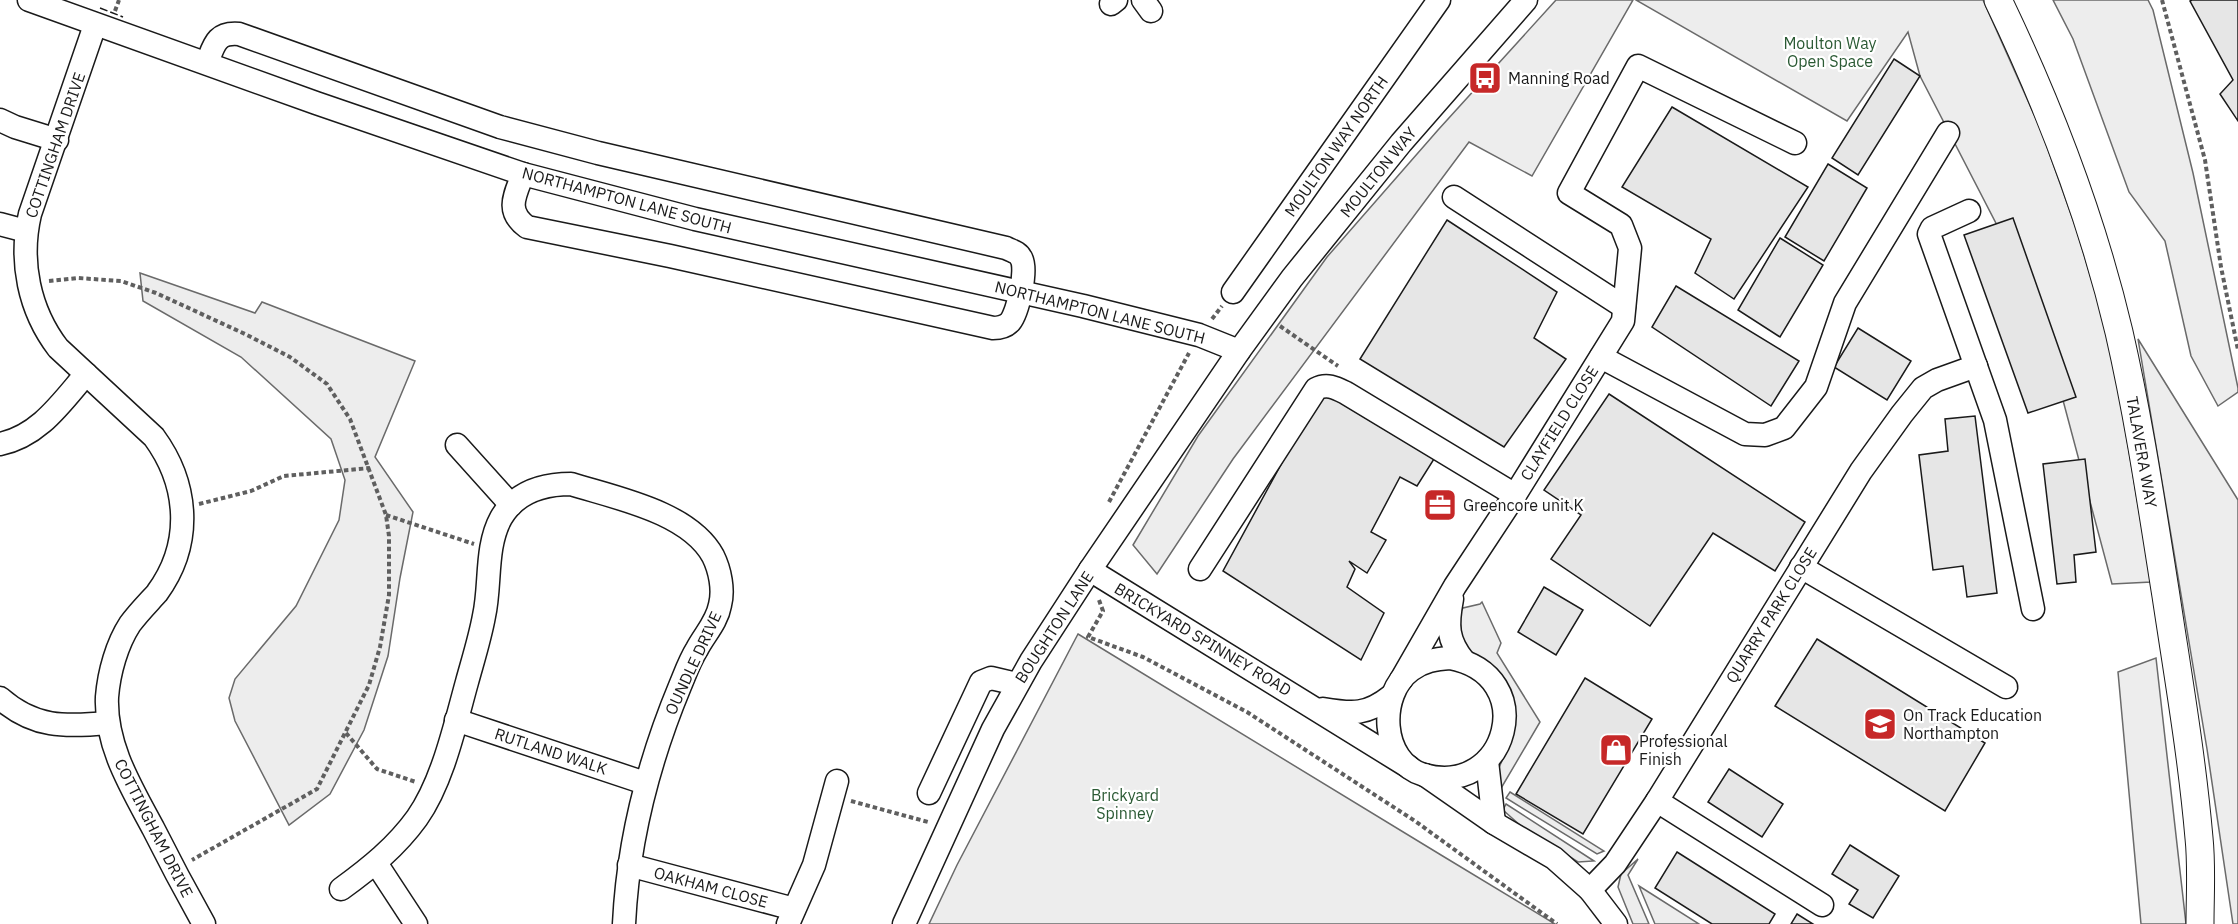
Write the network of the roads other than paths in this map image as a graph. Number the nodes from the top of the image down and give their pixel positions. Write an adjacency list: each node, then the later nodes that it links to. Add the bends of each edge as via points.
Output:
1 (29, 0): 5 (street, NORTHAMPTON LANE SOUTH)
2 (1439, 0): 17 (street, MOULTON WAY NORTH)
3 (1526, 0): 19 (street, MOULTON WAY, via 1401,143 1292,278)
4 (1998, 0): 47 (main road, TALAVERA WAY, via 2073,180 2119,331 2154,520)
5 (95, 25): 6 (street, NORTHAMPTON LANE SOUTH); 9 (street, COTTINGHAM DRIVE)
6 (207, 63): 11 (street, NORTHAMPTON LANE SOUTH); 16 (street, via 221,36 239,34 500,127 1006,248 1022,260)
7 (0, 120): 9 (street)
8 (1948, 133): 20 (street, via 1845,303 1816,387 1784,429 1765,435 1745,434)
9 (57, 140): 15 (street, COTTINGHAM DRIVE)
10 (1795, 143): 18 (street, CLAYFIELD CLOSE, via 1638,66 1569,193 1621,225 1630,248)
11 (523, 174): 16 (street, NORTHAMPTON LANE SOUTH, via 695,219); 16 (street, via 513,206 519,221 527,227 993,328 1010,322)
12 (1454, 197): 18 (street)
13 (1969, 212): 21 (street, via 1932,228 1929,234)
14 (0, 224): 15 (street)
15 (26, 231): 22 (street, COTTINGHAM DRIVE, via 28,283 46,333)
16 (1021, 291): 19 (street, NORTHAMPTON LANE SOUTH, via 1199,335)
17 (1233, 292)
18 (1624, 307): 20 (street, CLAYFIELD CLOSE, via 1623,321)
19 (1239, 351): 29 (street, BOUGHTON LANE)
20 (1601, 357): 25 (street, CLAYFIELD CLOSE)
21 (1976, 366): 27 (street, QUARRY PARK CLOSE, via 1923,388 1861,471); 31 (street, via 1995,420)
22 (86, 374): 23 (street, via 33,432); 39 (street, COTTINGHAM DRIVE, via 144,427 166,454 183,508 183,531 170,572 129,625 119,645 107,696)
23 (0, 444)
24 (457, 445): 26 (street)
25 (1515, 495): 28 (street, via 1346,393 1323,385 1316,388); 30 (street, CLAYFIELD CLOSE)
26 (511, 505): 38 (street, OUNDLE DRIVE, via 495,532 485,615); 42 (street, OUNDLE DRIVE, via 539,487 571,484 671,517 691,529 713,557 721,585 720,605 680,686)
27 (1801, 567): 34 (street); 45 (street, QUARRY PARK CLOSE)
28 (1200, 569)
29 (1090, 570): 33 (street, BOUGHTON LANE); 37 (street, BRICKYARD SPINNEY ROAD)
30 (1455, 586): 32 (street, CLAYFIELD CLOSE, via 1448,620 1455,650); 35 (street, CLAYFIELD CLOSE)
31 (2033, 609)
32 (1464, 661): 35 (street, via 1430,661 1411,670); 40 (street, via 1493,681 1506,713 1498,748)
33 (1017, 684): 44 (street, via 991,678 981,682); 57 (street, BOUGHTON LANE, via 975,765)
34 (2006, 687)
35 (1396, 688): 37 (street, BRICKYARD SPINNEY ROAD, via 1377,707 1360,712); 41 (street, via 1387,714 1389,734 1396,753)
36 (0, 698): 39 (street, via 12,709 50,724)
37 (1316, 708): 41 (street, BRICKYARD SPINNEY ROAD)
38 (456, 720): 42 (street, RUTLAND WALK); 48 (street, OUNDLE DRIVE, via 434,787 413,822)
39 (108, 723): 54 (street, COTTINGHAM DRIVE, via 119,762)
40 (1486, 761): 41 (street, via 1457,776); 46 (street)
41 (1416, 771): 46 (street, BRICKYARD SPINNEY ROAD)
42 (645, 783): 49 (street, OUNDLE DRIVE)
43 (835, 789): 53 (street, OAKHAM CLOSE, via 814,865)
44 (929, 793)
45 (1657, 801): 51 (street, QUARRY PARK CLOSE, via 1615,864); 52 (street)
46 (1494, 823): 51 (street, BRICKYARD SPINNEY ROAD, via 1554,858)
47 (2199, 839): 59 (main road, TALAVERA WAY); 60 (main road)
48 (376, 863): 50 (street, OUNDLE DRIVE); 55 (street)
49 (629, 866): 53 (street, OAKHAM CLOSE); 56 (street, OUNDLE DRIVE)
50 (341, 889)
51 (1590, 890): 58 (street, BRICKYARD SPINNEY ROAD)
52 (1822, 905)
53 (791, 916)
54 (204, 924)
55 (416, 924)
56 (624, 924)
57 (904, 924)
58 (1616, 924)
59 (2200, 924)
60 (2216, 924)

